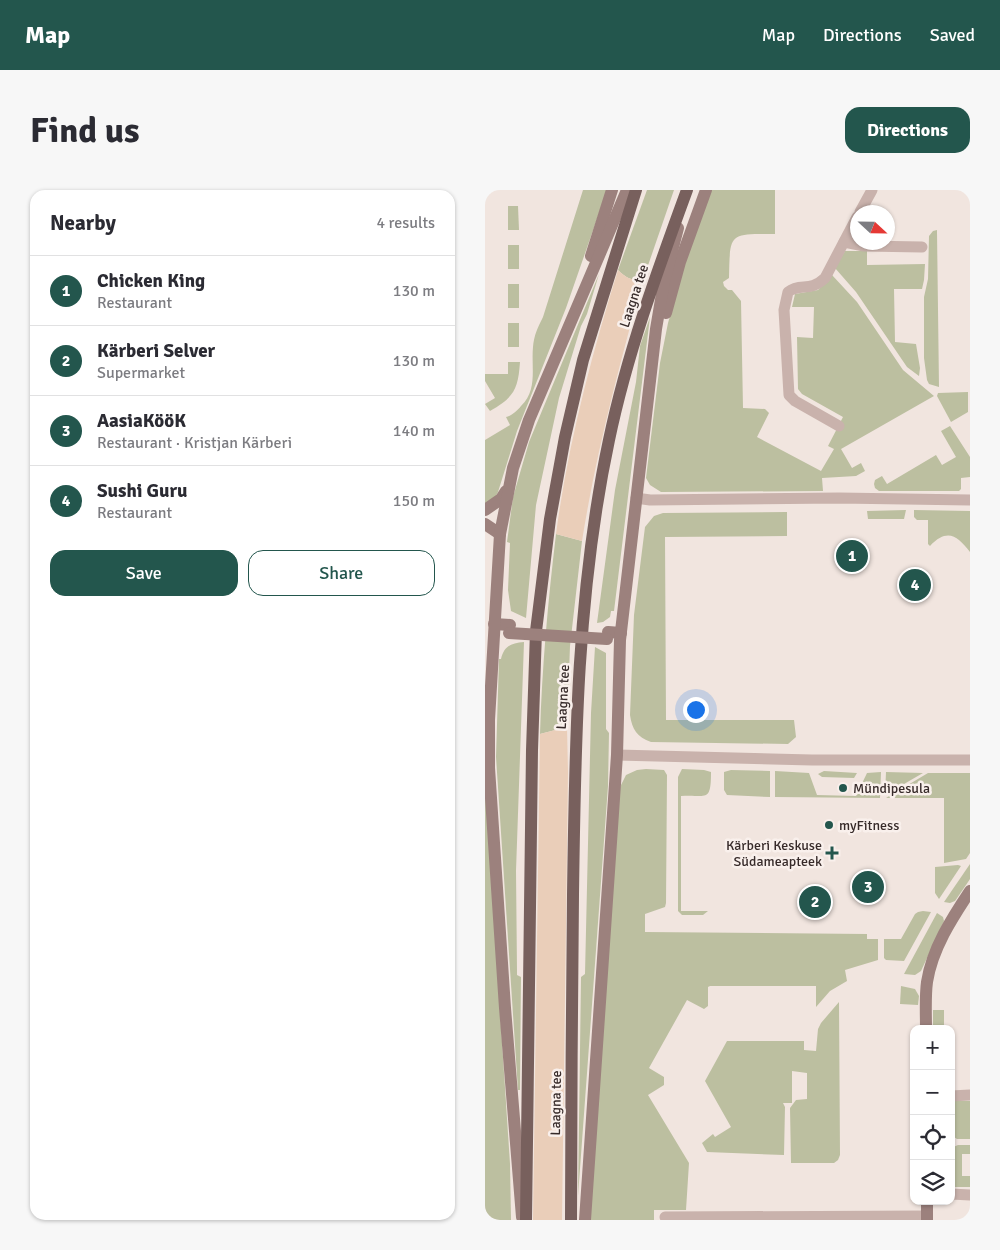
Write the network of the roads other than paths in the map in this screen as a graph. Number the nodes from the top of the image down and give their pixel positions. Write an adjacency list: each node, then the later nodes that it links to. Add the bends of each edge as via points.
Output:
1 (612, 190): 11 (street)
2 (627, 190): 11 (street)
3 (636, 190): 36 (main road, Laagna tee, via 583,360 565,437 550,519 536,631)
4 (687, 190): 12 (street, via 664,282); 37 (main road, Laagna tee, via 646,302 609,440 595,518 581,634 575,754)
5 (706, 190): 12 (street, via 680,262)
6 (872, 190): 7 (street)
7 (864, 205)
8 (850, 230): 9 (street)
9 (844, 242): 10 (street, via 864,246); 13 (street, via 825,278 817,285 788,292 784,310 789,395)
10 (922, 247)
11 (566, 332): 14 (street, via 529,420)
12 (652, 371): 15 (street)
13 (839, 426)
14 (508, 487): 17 (street, via 501,499); 19 (street)
15 (636, 498): 16 (street); 21 (street)
16 (970, 500)
17 (485, 510)
18 (485, 524): 19 (street)
19 (500, 534): 20 (street)
20 (494, 628): 21 (street, bridge); 22 (street)
21 (614, 636): 23 (street)
22 (487, 725): 25 (street)
23 (617, 755): 24 (street); 38 (street)
24 (970, 760)
25 (487, 766): 35 (street)
26 (970, 891): 27 (street, via 944,936 930,970)
27 (926, 1025)
28 (970, 1095): 29 (street)
29 (955, 1096)
30 (955, 1194): 31 (street)
31 (970, 1195)
32 (927, 1205): 34 (street)
33 (665, 1216): 34 (street)
34 (927, 1218)
35 (522, 1220)
36 (527, 1220)
37 (571, 1220)
38 (585, 1220)

